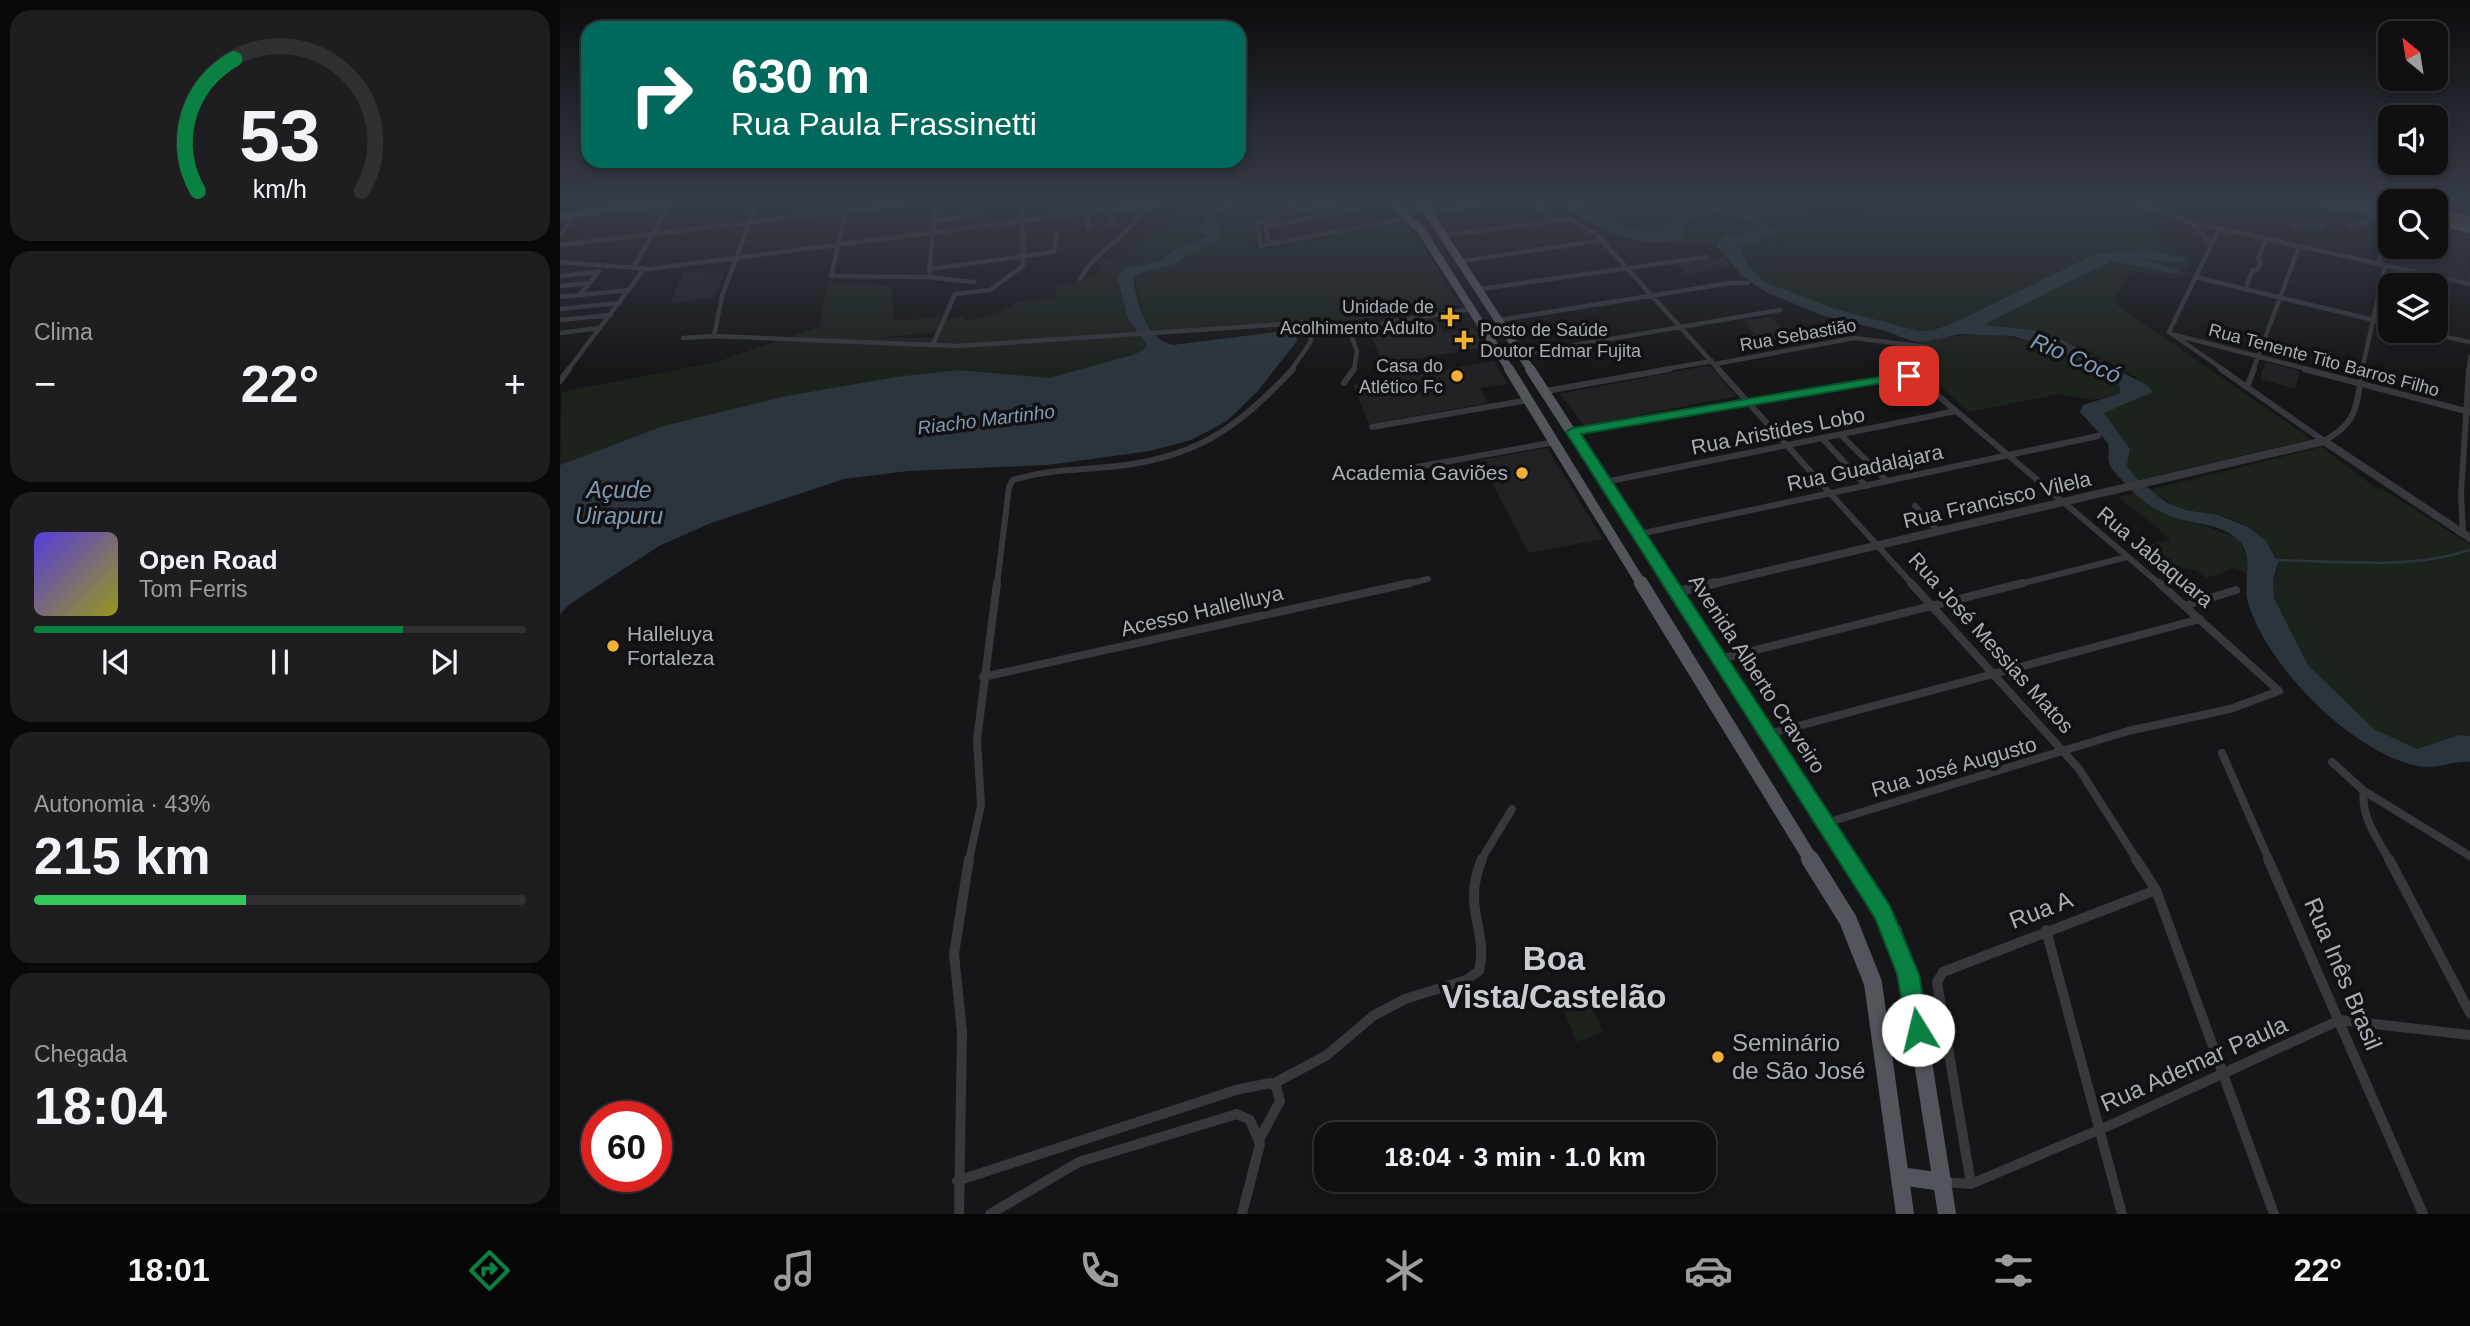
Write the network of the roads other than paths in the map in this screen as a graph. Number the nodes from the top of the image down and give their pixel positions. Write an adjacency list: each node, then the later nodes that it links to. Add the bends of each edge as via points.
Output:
1 (638, 260): 24 (street)
2 (722, 260): 25 (street)
3 (735, 260): 59 (street)
4 (834, 260): 29 (street, via 830,275)
5 (931, 260): 26 (street)
6 (1003, 260): 26 (street)
7 (1023, 260): 64 (street, via 1021,269 990,290 955,294)
8 (1090, 260): 31 (street)
9 (1441, 260): 46 (main road)
10 (1471, 260): 18 (street)
11 (1621, 260): 23 (street, Rua José Messias Matos)
12 (1686, 260): 23 (street)
13 (2203, 260): 30 (street)
14 (2260, 260): 36 (street)
15 (2295, 260): 43 (street)
16 (2358, 260): 20 (street)
17 (2379, 260): 20 (street)
18 (1462, 261): 38 (main road, Avenida Alberto Craveiro)
19 (560, 264): 21 (street)
20 (2378, 264): 22 (street)
21 (604, 265): 24 (street); 27 (street)
22 (2385, 266): 35 (street); 51 (street)
23 (1628, 267): 38 (street); 41 (street, Rua José Messias Matos)
24 (633, 268): 25 (street)
25 (644, 269): 39 (street)
26 (930, 269): 29 (street)
27 (598, 272): 28 (street); 33 (street)
28 (560, 276)
29 (927, 277): 32 (street)
30 (2195, 277): 43 (street); 58 (street, via 2168,329)
31 (1080, 279)
32 (974, 282)
33 (589, 283): 37 (street); 40 (street)
34 (1748, 284): 41 (street)
35 (2470, 284)
36 (2247, 285)
37 (560, 286)
38 (1480, 289): 50 (main road, Avenida Alberto Craveiro)
39 (629, 290): 40 (street); 44 (street)
40 (579, 295): 42 (street)
41 (1653, 296): 50 (street); 54 (street, Rua José Messias Matos)
42 (560, 297)
43 (2282, 298): 51 (street); 67 (street)
44 (620, 303): 45 (street); 48 (street)
45 (560, 309)
46 (1472, 309): 56 (street); 76 (main road)
47 (1780, 310): 54 (street)
48 (611, 315): 49 (street); 55 (street)
49 (560, 320)
50 (1500, 320): 66 (main road, Avenida Alberto Craveiro)
51 (2374, 320): 52 (street); 73 (street)
52 (2378, 321)
53 (1316, 322): 56 (street); 64 (street, via 967,346); 110 (street, via 1303,360 1233,427 1210,442 1186,454 1157,460 1013,480)
54 (1681, 326): 66 (street); 69 (street, Rua José Messias Matos)
55 (600, 328): 57 (street); 70 (street)
56 (1349, 329): 72 (street, via 1360,353 1356,369)
57 (563, 332): 62 (street)
58 (2171, 334): 67 (street, Rua Tenente Tito Barros Filho); 74 (street)
59 (713, 336): 61 (street); 64 (street)
60 (2448, 337): 63 (street)
61 (683, 338)
62 (560, 339)
63 (2470, 342)
64 (933, 344)
65 (1927, 347): 69 (street, Rua Sebastião, via 1854,338)
66 (1522, 354): 75 (main road, Avenida Alberto Craveiro)
67 (2260, 358): 73 (street, Rua Tenente Tito Barros Filho); 74 (street)
68 (2470, 358): 79 (street)
69 (1714, 363): 75 (street, Rua Sebastião); 77 (street, Rua José Messias Matos)
70 (563, 373): 71 (street)
71 (560, 381)
72 (1344, 383)
73 (2360, 383): 79 (street, Rua Tenente Tito Barros Filho); 86 (street, via 2350,422 2339,434)
74 (2247, 387): 86 (street)
75 (1546, 391): 81 (main road, Avenida Alberto Craveiro)
76 (1529, 400): 80 (street); 84 (main road)
77 (1749, 402): 78 (street, Rua Jabaquara, via 1907,376 1921,379); 81 (street); 88 (street, Rua José Messias Matos)
78 (1956, 411): 82 (street, Rua Aristides Lobo); 89 (street, Rua Jabaquara)
79 (2468, 412): 87 (street)
80 (1372, 427)
81 (1573, 432): 84 (main road); 92 (main road, Avenida Alberto Craveiro)
82 (1841, 435): 85 (street, Rua Aristides Lobo); 91 (street)
83 (2098, 436): 89 (street, Rua Guadalajara)
84 (1552, 438): 90 (street); 129 (main road, via 1848,920 1873,982)
85 (1822, 438): 88 (street, Rua Aristides Lobo); 93 (street)
86 (2324, 440): 95 (street, Rua Francisco Vilela); 99 (street)
87 (2467, 440): 99 (street, via 2461,494)
88 (1788, 445): 92 (street, Rua Aristides Lobo); 94 (street, Rua José Messias Matos)
89 (2008, 457): 91 (street, Rua Guadalajara); 95 (street, Rua Jabaquara)
90 (1400, 470)
91 (1887, 481): 93 (street, Rua Guadalajara)
92 (1605, 482): 98 (main road, Avenida Alberto Craveiro)
93 (1866, 486): 94 (street, Rua Guadalajara)
94 (1831, 493): 98 (street, Rua Guadalajara); 100 (street, Rua José Messias Matos)
95 (2063, 503): 97 (street, Rua Francisco Vilela); 101 (street, Rua Jabaquara)
96 (1915, 506): 97 (street)
97 (1939, 532): 100 (street, Rua Francisco Vilela)
98 (1639, 534): 104 (main road, Avenida Alberto Craveiro)
99 (2466, 536)
100 (1879, 546): 104 (street, Rua Francisco Vilela); 105 (street, Rua José Messias Matos)
101 (2126, 557): 105 (street); 106 (street, Rua Jabaquara)
102 (1428, 579): 110 (street, Acesso Hallelluya)
103 (2236, 590): 106 (street)
104 (1677, 592): 108 (main road, Avenida Alberto Craveiro)
105 (1934, 606): 108 (street); 109 (street, Rua José Messias Matos)
106 (2184, 606): 107 (street, Rua Jabaquara)
107 (2200, 619): 109 (street); 111 (street, Rua Jabaquara)
108 (1720, 659): 112 (main road, Avenida Alberto Craveiro)
109 (1996, 674): 112 (street); 113 (street, Rua José Messias Matos)
110 (983, 677): 130 (street, via 977,740 981,805 954,954 962,1032)
111 (2270, 680): 113 (street, Rua José Augusto, via 2279,691 2267,697 2128,731)
112 (1768, 734): 118 (main road, Avenida Alberto Craveiro)
113 (2066, 752): 118 (street, Rua José Augusto); 120 (street, Rua José Messias Matos)
114 (2222, 753): 123 (street, Rua Inês Brasil)
115 (2332, 762): 116 (street)
116 (2364, 791): 119 (street); 122 (street, via 2367,818)
117 (1512, 809): 126 (street, via 1494,832 1474,884 1479,971 1373,1016 1327,1055)
118 (1826, 823): 131 (main road, Avenida Alberto Craveiro, via 1883,913 1908,974)
119 (2470, 856)
120 (2156, 890): 121 (street, Rua A); 125 (street, Rua José Messias Matos)
121 (2046, 930): 127 (street); 132 (street, Rua A, via 1943,972 1937,982)
122 (2470, 1013)
123 (2340, 1020): 124 (street); 125 (street, Rua Ademar Paula); 140 (street, Rua Inês Brasil)
124 (2470, 1035)
125 (2222, 1072): 127 (street, Rua Ademar Paula); 139 (street, Rua José Messias Matos)
126 (1273, 1084): 128 (street, via 1279,1105); 130 (street, via 1236,1090)
127 (2100, 1129): 132 (street, Rua Ademar Paula); 138 (street)
128 (1259, 1140): 134 (street, via 1256,1127 1244,1115 1220,1116 1079,1162); 135 (street)
129 (1900, 1176): 131 (main road); 136 (main road)
130 (957, 1181): 133 (street)
131 (1943, 1182): 132 (street, Rua Ademar Paula); 137 (main road, Avenida Alberto Craveiro)
132 (1971, 1184)
133 (959, 1214)
134 (990, 1214)
135 (1242, 1214)
136 (1905, 1214)
137 (1947, 1214)
138 (2122, 1214)
139 (2274, 1214)
140 (2423, 1214)

